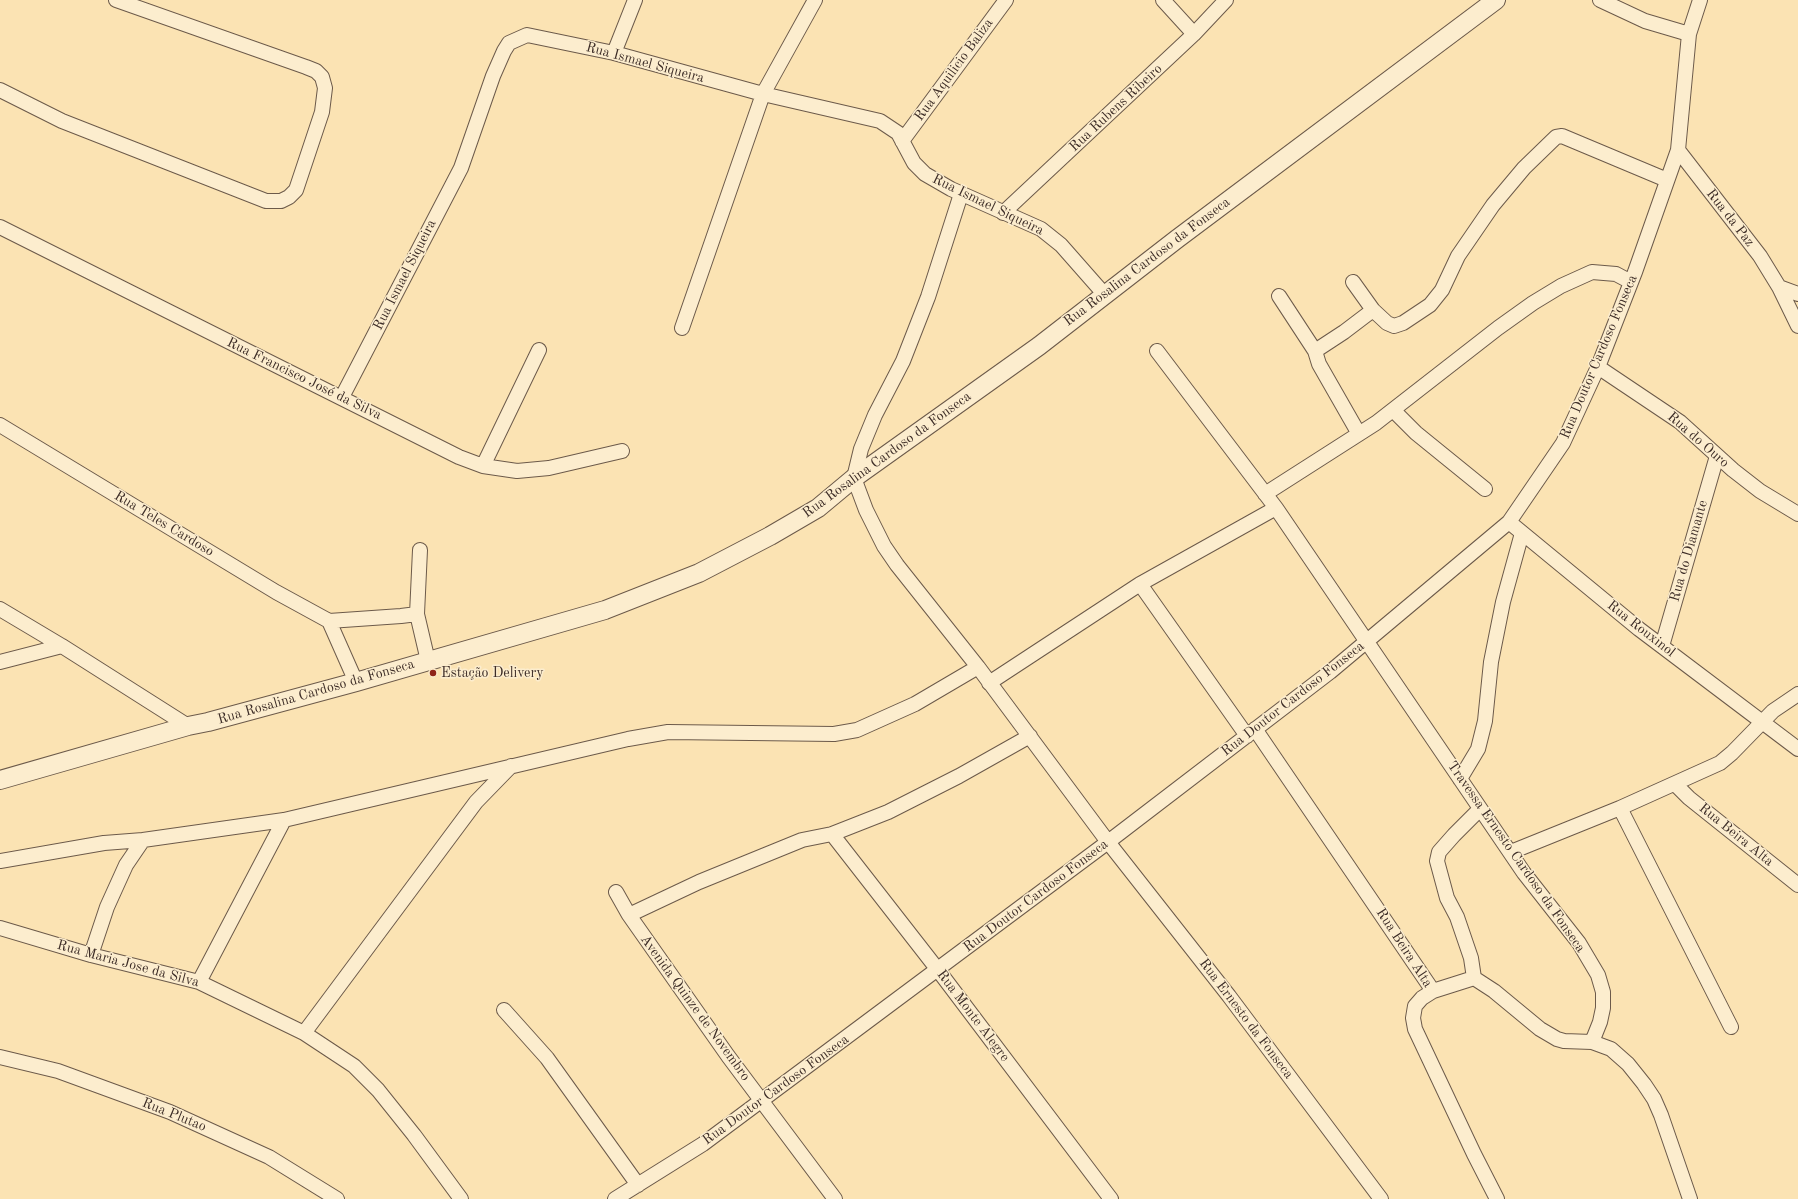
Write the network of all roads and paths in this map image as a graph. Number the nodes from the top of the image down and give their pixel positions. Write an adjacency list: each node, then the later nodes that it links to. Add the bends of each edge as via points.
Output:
1 (116, 0): 13 (street, via 306,67 322,77 326,88 322,112 296,190 289,197 281,201 266,201 62,121)
2 (635, 0): 12 (street)
3 (815, 0): 14 (street)
4 (1006, 0): 15 (street, Rua Aquilicio Baliza)
5 (1163, 0): 10 (street)
6 (1226, 0): 10 (street, Rua Rubens Ribeiro)
7 (1496, 0): 25 (street, Rua Rosalina Cardoso da Fonseca)
8 (1600, 0): 11 (street, via 1645,21)
9 (1700, 0): 11 (street, Rua Doutor Cardoso Fonseca)
10 (1194, 34): 19 (street, Rua Rubens Ribeiro)
11 (1689, 34): 16 (street, Rua Doutor Cardoso Fonseca)
12 (614, 53): 14 (street, Rua Ismael Siqueira); 34 (street, Rua Ismael Siqueira, via 527,35 510,43 493,76 461,168)
13 (0, 90)
14 (763, 94): 15 (street, Rua Ismael Siqueira, via 880,121 898,133); 29 (street)
15 (902, 141): 18 (street, Rua Ismael Siqueira, via 914,163 925,174)
16 (1678, 150): 17 (street, Rua Doutor Cardoso Fonseca); 23 (street, Rua da Paz, via 1760,256)
17 (1667, 180): 22 (street, Rua Doutor Cardoso Fonseca); 27 (street, via 1562,136 1556,137 1524,168 1493,205 1458,256 1442,290 1430,306 1394,326)
18 (960, 194): 19 (street, Rua Ismael Siqueira); 41 (street, via 928,297 903,361 875,415)
19 (1003, 213): 25 (street, Rua Ismael Siqueira, via 1041,229 1061,245)
20 (0, 227): 34 (street, Rua Francisco José da Silva)
21 (1353, 282): 27 (street)
22 (1631, 282): 33 (street, Rua Doutor Cardoso Fonseca); 35 (street, via 1616,274 1592,272 1567,283 1532,303)
23 (1779, 288): 24 (street); 28 (street)
24 (1798, 294)
25 (1105, 295): 41 (street, Rua Rosalina Cardoso da Fonseca, via 1039,346)
26 (1280, 296): 32 (street)
27 (1373, 310): 32 (street)
28 (1798, 326)
29 (682, 328)
30 (539, 350): 40 (street)
31 (1157, 351): 43 (street, Travessa Ernesto Cardoso da Fonseca)
32 (1315, 351): 37 (street, via 1319,364)
33 (1598, 367): 39 (street, Rua do Ouro, via 1680,422); 46 (street, Rua Doutor Cardoso Fonseca, via 1563,443)
34 (342, 397): 40 (street, Rua Francisco José da Silva, via 459,457)
35 (1393, 410): 37 (street); 42 (street, via 1416,433)
36 (0, 425): 52 (street, Rua Teles Cardoso, via 276,592)
37 (1359, 434): 43 (street)
38 (622, 451): 40 (street, Rua Francisco José da Silva, via 548,468 517,471)
39 (1717, 456): 45 (street, Rua do Ouro, via 1760,491); 55 (street, Rua do Diamante)
40 (483, 466)
41 (854, 478): 56 (street, Rua Rosalina Cardoso da Fonseca, via 818,508 699,573 605,610); 58 (street, Rua Ernesto da Fonseca, via 884,546)
42 (1485, 489)
43 (1265, 494): 44 (street, Travessa Ernesto Cardoso da Fonseca)
44 (1276, 508): 49 (street); 53 (street, Travessa Ernesto Cardoso da Fonseca)
45 (1798, 514)
46 (1509, 522): 47 (street, Rua Rouxinol); 53 (street, Rua Doutor Cardoso Fonseca)
47 (1522, 533): 55 (street, Rua Rouxinol); 68 (street, via 1503,602 1491,662 1485,721 1478,749)
48 (420, 550): 51 (street)
49 (1140, 584): 60 (street); 64 (street, Rua Beira Alta)
50 (0, 609): 54 (street)
51 (417, 614): 52 (street); 56 (street)
52 (329, 621): 59 (street)
53 (1367, 641): 64 (street, Rua Doutor Cardoso Fonseca); 68 (street, Travessa Ernesto Cardoso da Fonseca)
54 (62, 646): 57 (street); 63 (street)
55 (1662, 646): 62 (street, Rua Rouxinol)
56 (428, 661): 59 (street, Rua Rosalina Cardoso da Fonseca)
57 (0, 662)
58 (978, 667): 60 (street, Rua Ernesto da Fonseca); 67 (street, via 915,704 857,730 834,734 668,732)
59 (356, 682): 63 (street, Rua Rosalina Cardoso da Fonseca)
60 (989, 683): 65 (street, Rua Ernesto da Fonseca)
61 (1798, 694): 62 (street, via 1773,711)
62 (1763, 722): 66 (street, Rua Rouxinol); 70 (street, via 1720,763)
63 (188, 726): 69 (street, Rua Rosalina Cardoso da Fonseca)
64 (1251, 732): 76 (street, Rua Doutor Cardoso Fonseca); 87 (street, Rua Beira Alta)
65 (1030, 736): 74 (street, via 888,812); 76 (street, Rua Ernesto da Fonseca)
66 (1798, 749)
67 (512, 766): 73 (street); 90 (street, via 476,802)
68 (1460, 779): 72 (street, Travessa Ernesto Cardoso da Fonseca)
69 (0, 780)
70 (1675, 784): 71 (street); 79 (street, Rua Beira Alta)
71 (1620, 808): 77 (street); 89 (street)
72 (1480, 809): 77 (street, Travessa Ernesto Cardoso da Fonseca); 85 (street, via 1439,852 1437,861 1447,898 1457,917 1471,958)
73 (284, 820): 75 (street); 86 (street)
74 (832, 834): 81 (street, via 802,840 699,882); 84 (street, Rua Monte Alegre)
75 (143, 840): 78 (street, via 104,843); 83 (street, via 126,865)
76 (1108, 842): 84 (street, Rua Doutor Cardoso Fonseca); 100 (street, Rua Ernesto da Fonseca, via 1229,996)
77 (1511, 852): 91 (street, Travessa Ernesto Cardoso da Fonseca, via 1578,943 1598,976 1603,992 1603,1008)
78 (0, 861)
79 (1798, 885)
80 (616, 892): 81 (street, Avenida Quinze de Novembro)
81 (629, 915): 93 (street, Avenida Quinze de Novembro)
82 (0, 928): 83 (street, Rua Maria Jose da Silva)
83 (91, 955): 86 (street, Rua Maria Jose da Silva)
84 (938, 970): 93 (street, Rua Doutor Cardoso Fonseca); 99 (street, Rua Monte Alegre)
85 (1474, 978): 87 (street); 91 (street, via 1556,1039)
86 (199, 982): 90 (street, Rua Maria Jose da Silva)
87 (1433, 991): 101 (street, Rua Beira Alta, via 1415,1006 1415,1029)
88 (504, 1010): 94 (street, via 547,1058)
89 (1731, 1027)
90 (304, 1033): 96 (street, Rua Maria Jose da Silva, via 354,1066 378,1090)
91 (1592, 1042): 102 (street, via 1611,1049 1628,1064 1644,1084 1661,1115)
92 (0, 1057): 95 (street, Rua Plutao, via 58,1070 170,1112 269,1157)
93 (762, 1100): 94 (street, Rua Doutor Cardoso Fonseca, via 704,1144); 98 (street, Avenida Quinze de Novembro)
94 (638, 1185): 97 (street, Rua Doutor Cardoso Fonseca)
95 (337, 1199)
96 (461, 1199)
97 (615, 1199)
98 (835, 1199)
99 (1111, 1199)
100 (1380, 1199)
101 (1497, 1199)
102 (1690, 1199)

